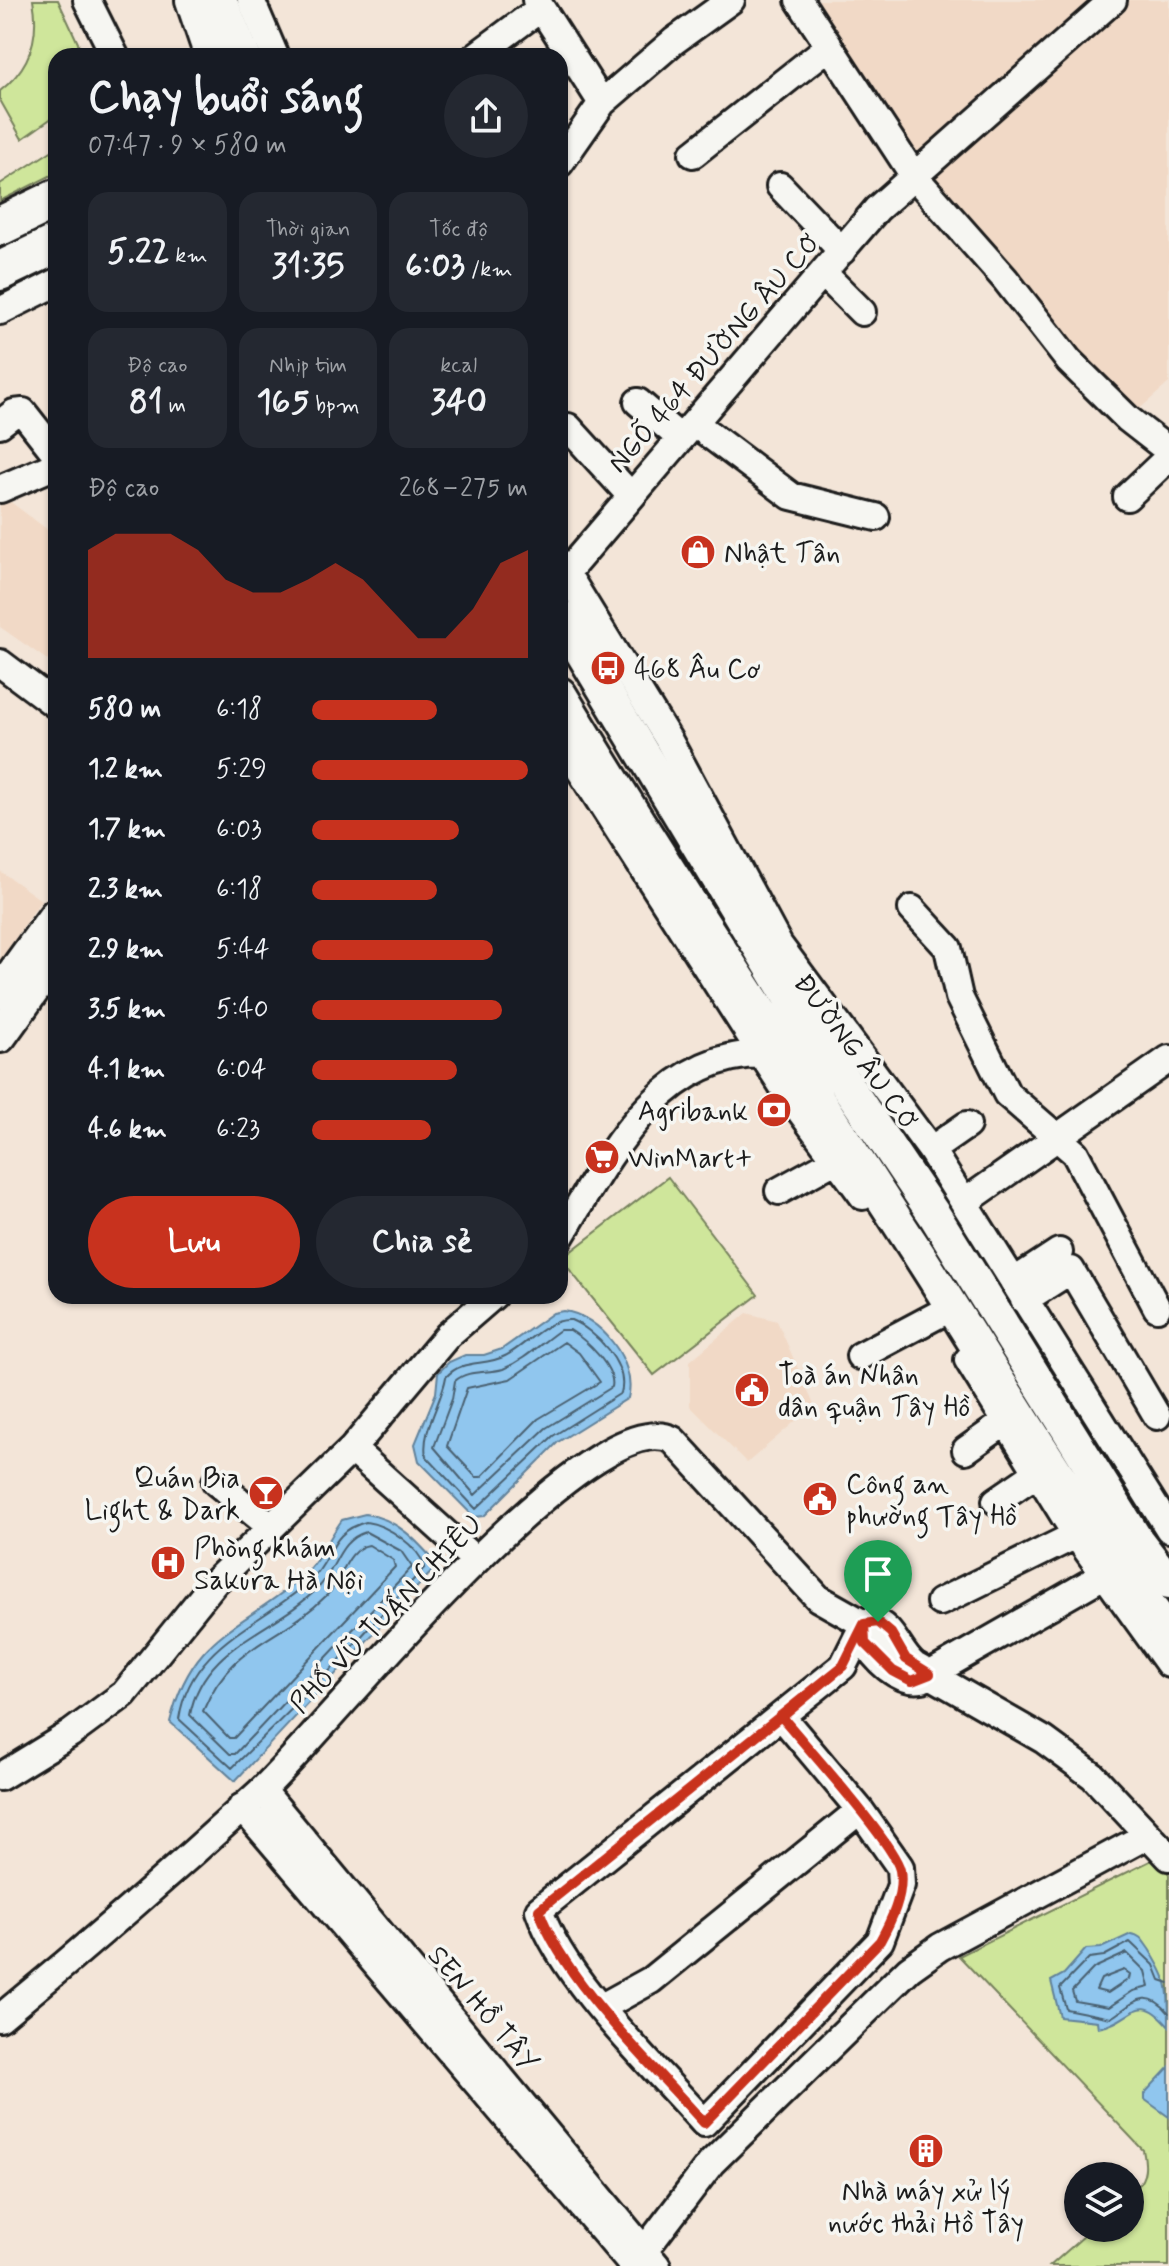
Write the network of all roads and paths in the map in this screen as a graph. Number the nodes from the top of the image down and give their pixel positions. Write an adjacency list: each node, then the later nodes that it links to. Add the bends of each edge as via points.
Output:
1 (87, 0): 9 (street)
2 (192, 0): 10 (main road)
3 (220, 0): 11 (main road)
4 (251, 0): 12 (street)
5 (731, 0): 17 (street)
6 (799, 0): 15 (street)
7 (1113, 0): 20 (street, NGÕ 464 ĐƯỜNG ÂU CƠ)
8 (539, 4): 13 (street); 14 (street)
9 (111, 48)
10 (208, 48)
11 (241, 48)
12 (272, 48)
13 (486, 48)
14 (567, 48)
15 (827, 48): 19 (street); 20 (street)
16 (568, 50): 17 (street)
17 (602, 103): 18 (street)
18 (568, 152)
19 (693, 154)
20 (914, 176): 25 (street, NGÕ 464 ĐƯỜNG ÂU CƠ); 36 (street, via 1069,361)
21 (780, 186): 25 (street)
22 (48, 203): 23 (highway)
23 (0, 226)
24 (48, 248): 26 (highway)
25 (842, 251): 27 (street, NGÕ 464 ĐƯỜNG ÂU CƠ)
26 (0, 271)
27 (823, 273): 30 (street); 34 (street, NGÕ 464 ĐƯỜNG ÂU CƠ)
28 (48, 287): 29 (street)
29 (0, 311)
30 (862, 312)
31 (638, 402): 34 (street)
32 (0, 424): 35 (street, via 23,412)
33 (568, 427): 39 (street)
34 (687, 430): 39 (street, NGÕ 464 ĐƯỜNG ÂU CƠ); 41 (street, via 791,496)
35 (48, 444)
36 (1169, 454): 40 (street)
37 (48, 468): 38 (street)
38 (0, 489)
39 (631, 496): 42 (street, NGÕ 464 ĐƯỜNG ÂU CƠ)
40 (1127, 497)
41 (876, 517)
42 (568, 566)
43 (568, 582): 59 (street, ĐƯỜNG ÂU CƠ, via 668,739 779,945)
44 (568, 629): 53 (main road, ĐƯỜNG ÂU CƠ)
45 (0, 663): 46 (street)
46 (48, 699)
47 (568, 708): 55 (main road, ĐƯỜNG ÂU CƠ)
48 (568, 751): 55 (street, ĐƯỜNG ÂU CƠ)
49 (912, 909): 58 (street, via 948,948 959,997 1007,1094)
50 (48, 926): 52 (main road)
51 (48, 969): 54 (main road)
52 (0, 992)
53 (795, 1007): 55 (main road); 82 (main road, ĐƯỜNG ÂU CƠ, via 935,1216 1136,1539)
54 (0, 1036)
55 (764, 1040): 60 (street, ĐƯỜNG ÂU CƠ); 63 (street, via 657,1097 634,1122); 81 (main road, ĐƯỜNG ÂU CƠ, via 911,1243)
56 (1169, 1059): 58 (street)
57 (967, 1125): 59 (street)
58 (1055, 1139): 62 (street); 67 (street, via 1075,1153)
59 (931, 1150): 62 (street, ĐƯỜNG ÂU CƠ)
60 (837, 1159): 61 (street); 68 (street, ĐƯỜNG ÂU CƠ)
61 (779, 1191)
62 (965, 1202): 65 (street, ĐƯỜNG ÂU CƠ)
63 (568, 1225)
64 (1059, 1252): 65 (street)
65 (1019, 1291): 70 (street, via 1071,1270); 78 (street, ĐƯỜNG ÂU CƠ)
66 (484, 1304): 72 (street, via 448,1335)
67 (1157, 1308)
68 (941, 1313): 69 (street); 71 (street, ĐƯỜNG ÂU CƠ)
69 (860, 1356)
70 (1157, 1416)
71 (1004, 1423): 73 (street); 74 (street, ĐƯỜNG ÂU CƠ)
72 (352, 1449): 77 (street); 80 (street)
73 (966, 1450)
74 (1037, 1473): 76 (street); 79 (street, ĐƯỜNG ÂU CƠ)
75 (216, 1482): 77 (street)
76 (996, 1501)
77 (271, 1527): 89 (street, via 183,1617 124,1694)
78 (1169, 1529)
79 (1076, 1535): 81 (street, ĐƯỜNG ÂU CƠ); 83 (street)
80 (474, 1559): 84 (street, PHỐ VŨ TUẤN CHIÊU, via 591,1462 643,1436 664,1436 693,1459 818,1598); 90 (street, PHỐ VŨ TUẤN CHIÊU)
81 (1111, 1571): 85 (main road, ĐƯỜNG ÂU CƠ); 86 (street, ĐƯỜNG ÂU CƠ); 87 (street)
82 (1169, 1582)
83 (940, 1602)
84 (864, 1624): 87 (street, via 865,1643 893,1671 912,1681); 88 (street, via 843,1666)
85 (1169, 1632)
86 (1169, 1664)
87 (930, 1674): 93 (street, via 1044,1740 1093,1776)
88 (782, 1717): 92 (street); 95 (street, via 539,1910 549,1940)
89 (0, 1777)
90 (262, 1790): 91 (street, PHỐ VŨ TUẤN CHIÊU); 97 (street, SEN HỒ TÂY)
91 (242, 1807): 96 (street, PHỐ VŨ TUẤN CHIÊU, via 168,1878); 97 (street, SEN HỒ TÂY)
92 (860, 1810): 95 (street, via 651,1980); 95 (street, via 900,1867 901,1885 889,1923 880,1941 704,2123)
93 (1146, 1836): 94 (street); 97 (street, via 940,1947 909,1969 711,2163)
94 (1169, 1857)
95 (602, 2007)
96 (0, 2018)
97 (641, 2261)

